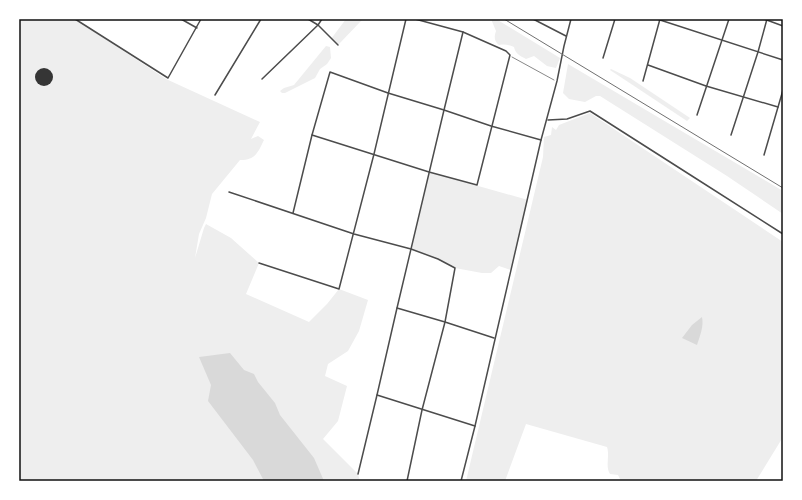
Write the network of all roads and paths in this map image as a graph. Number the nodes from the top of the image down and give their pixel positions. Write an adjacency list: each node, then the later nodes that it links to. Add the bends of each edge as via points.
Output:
1 (75, 19): 18 (street, via 168,78)
2 (181, 19): 18 (street)
3 (201, 19): 18 (street)
4 (261, 19): 34 (street)
5 (308, 19): 16 (street)
6 (322, 19): 16 (street)
7 (406, 19): 33 (street)
8 (414, 19): 19 (street)
9 (533, 19): 20 (street)
10 (571, 19): 20 (street)
11 (615, 19): 25 (street)
12 (659, 19): 21 (street); 27 (street)
13 (729, 19): 21 (street)
14 (764, 19): 15 (street)
15 (767, 20): 17 (street); 23 (street)
16 (318, 25): 22 (street); 28 (street)
17 (783, 26)
18 (197, 28)
19 (463, 32): 24 (street); 37 (street)
20 (566, 36): 29 (street)
21 (721, 40): 23 (street); 31 (street)
22 (338, 45)
23 (758, 52): 26 (street); 35 (street)
24 (510, 55): 29 (path); 40 (street)
25 (603, 58)
26 (783, 60)
27 (648, 65): 30 (street); 31 (street)
28 (262, 79)
29 (557, 82): 39 (street)
30 (643, 82)
31 (706, 86): 35 (street); 38 (street)
32 (783, 90): 36 (street)
33 (388, 93): 37 (street); 41 (street, via 330,72); 44 (street)
34 (215, 95)
35 (743, 97): 36 (street); 42 (street)
36 (778, 107): 45 (street)
37 (444, 110): 40 (street); 46 (street)
38 (696, 115)
39 (547, 120): 43 (street); 50 (street, via 567,119 590,111)
40 (491, 126): 43 (street); 46 (street, via 477,185)
41 (312, 135): 44 (street); 48 (street)
42 (731, 135)
43 (541, 140): 55 (street)
44 (374, 154): 46 (street); 49 (street)
45 (764, 155)
46 (429, 172): 51 (street)
47 (229, 192): 48 (street)
48 (292, 214): 49 (street)
49 (354, 234): 51 (street); 52 (street, via 339,289)
50 (783, 234)
51 (411, 249): 53 (street); 54 (street, via 455,268)
52 (259, 263)
53 (396, 308): 54 (street); 56 (street)
54 (445, 322): 55 (street); 57 (street)
55 (495, 338): 58 (street)
56 (378, 395): 57 (street); 59 (street)
57 (422, 410): 58 (street); 60 (street)
58 (475, 426): 61 (street)
59 (358, 474)
60 (406, 481)
61 (461, 481)

